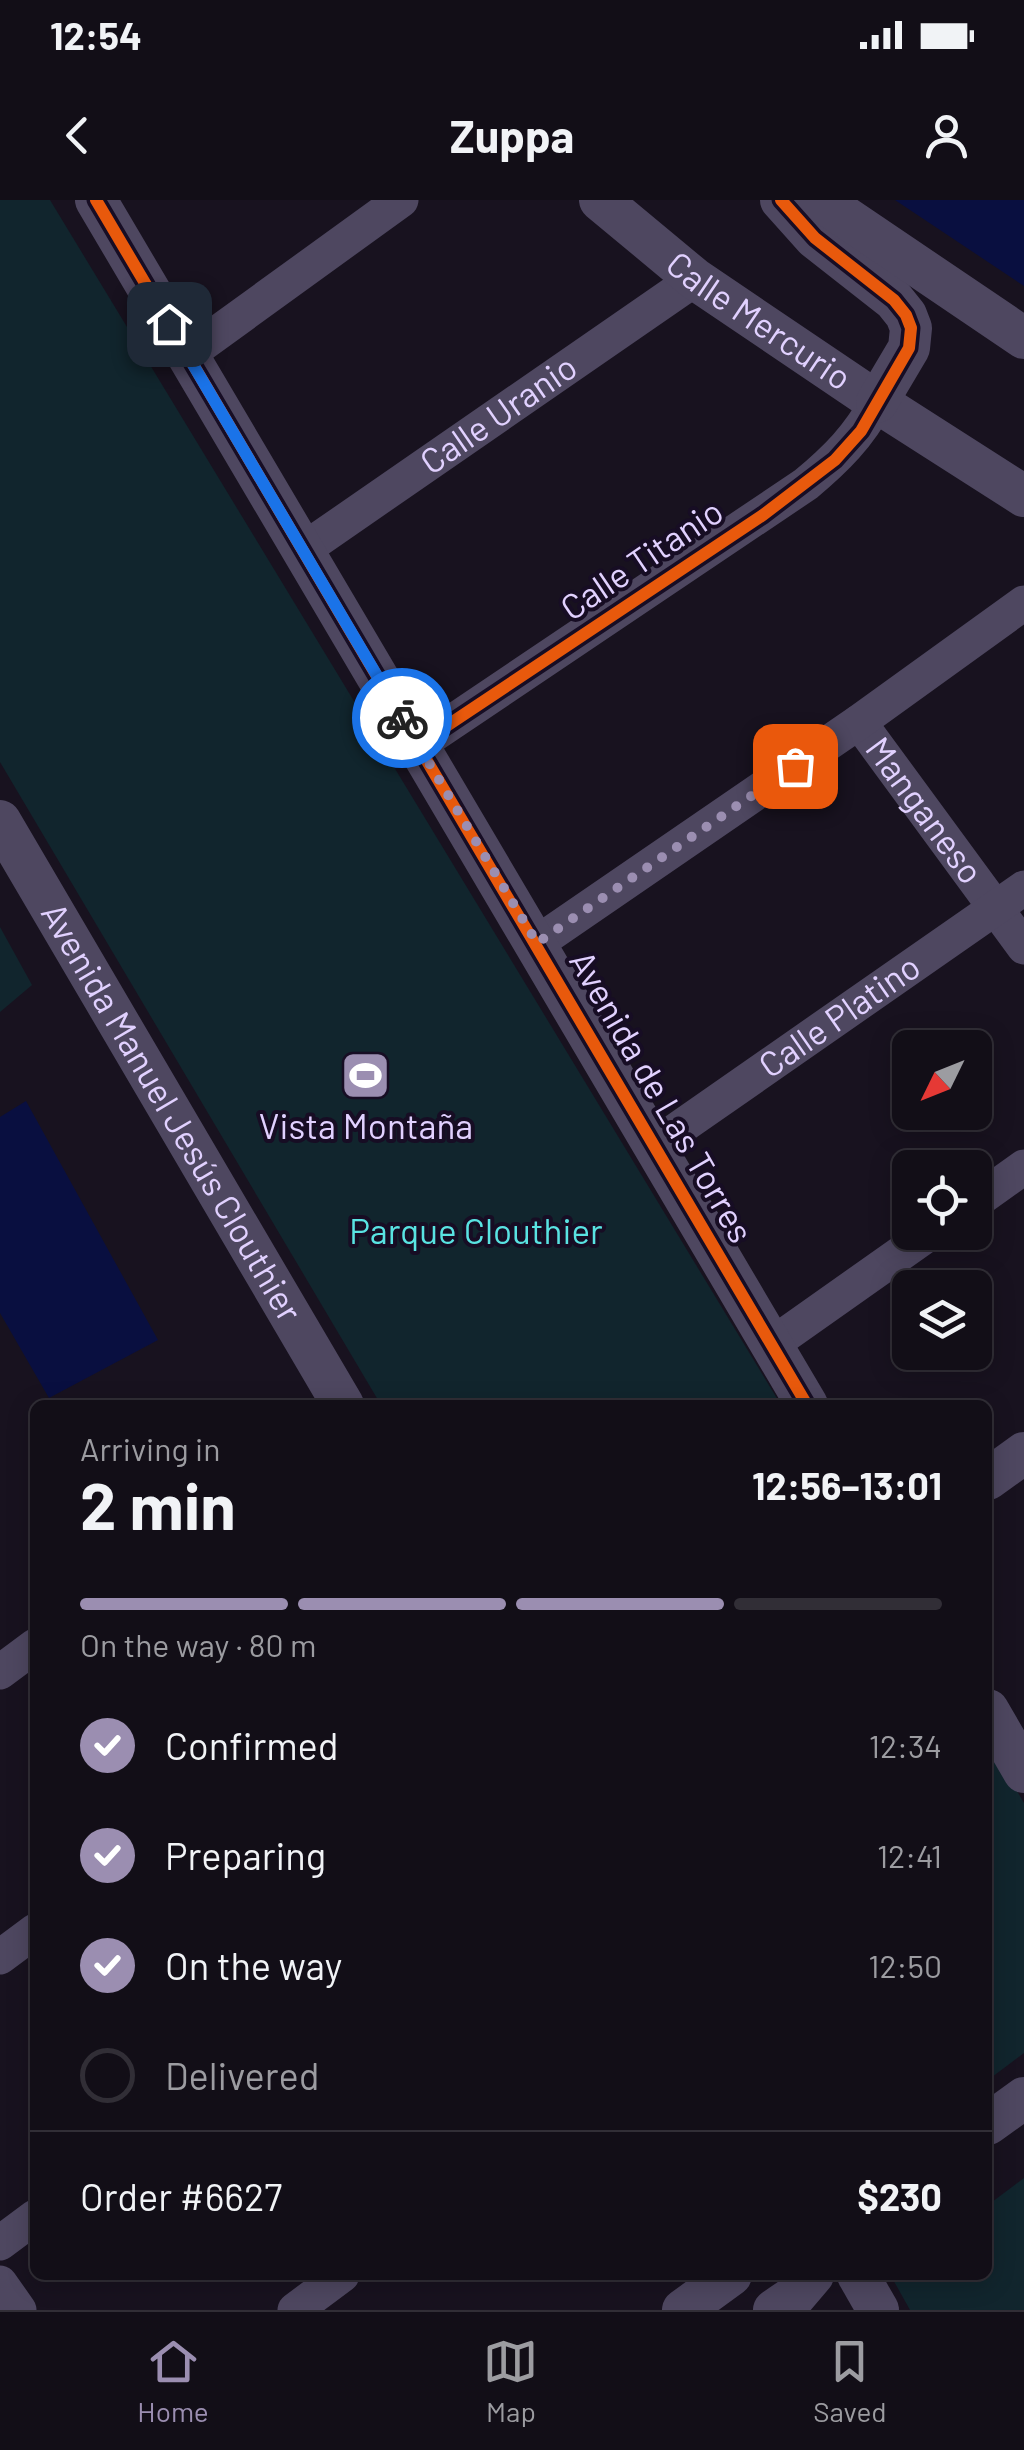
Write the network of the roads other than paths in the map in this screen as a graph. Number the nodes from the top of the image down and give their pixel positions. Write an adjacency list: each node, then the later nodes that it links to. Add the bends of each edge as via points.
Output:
1 (96, 200): 8 (street, Avenida de Las Torres)
2 (400, 200): 8 (street)
3 (600, 200): 6 (street, Calle Mercurio)
4 (781, 200): 9 (street, via 906,315 909,348)
5 (820, 200): 7 (street)
6 (695, 279): 9 (street, Calle Mercurio); 11 (street, Calle Uranio)
7 (1024, 338)
8 (187, 355): 11 (street, Avenida de Las Torres)
9 (877, 402): 10 (street, Calle Mercurio); 14 (street, Calle Titanio, via 862,431 806,484)
10 (1024, 496)
11 (303, 550): 14 (street, Avenida de Las Torres)
12 (1024, 603): 13 (street)
13 (859, 722): 17 (street, Manganeso); 18 (street)
14 (418, 744): 18 (street, Avenida de Las Torres)
15 (0, 821): 25 (street, Avenida Manuel Jesús Clouthier)
16 (1024, 888): 17 (street, Calle Platino)
17 (995, 909): 19 (street, Manganeso); 20 (street, Calle Platino)
18 (537, 943): 20 (street, Avenida de Las Torres)
19 (1024, 947)
20 (655, 1145): 24 (street, Avenida de Las Torres)
21 (1024, 1167): 22 (street)
22 (992, 1190)
23 (905, 1250): 24 (street)
24 (770, 1345): 26 (street, Avenida de Las Torres)
25 (340, 1400)
26 (804, 1400)
27 (1024, 1453): 28 (street)
28 (992, 1476)
29 (30, 1650): 30 (street)
30 (0, 1672)
31 (30, 1935): 32 (street)
32 (0, 1957)
33 (1024, 2098): 34 (street)
34 (992, 2121)
35 (30, 2221): 36 (street)
36 (0, 2243)
37 (335, 2280): 43 (street)
38 (724, 2280): 44 (street)
39 (809, 2280): 45 (street)
40 (861, 2280): 46 (street)
41 (0, 2284): 42 (street)
42 (19, 2310)
43 (295, 2310)
44 (683, 2310)
45 (774, 2310)
46 (878, 2310)

